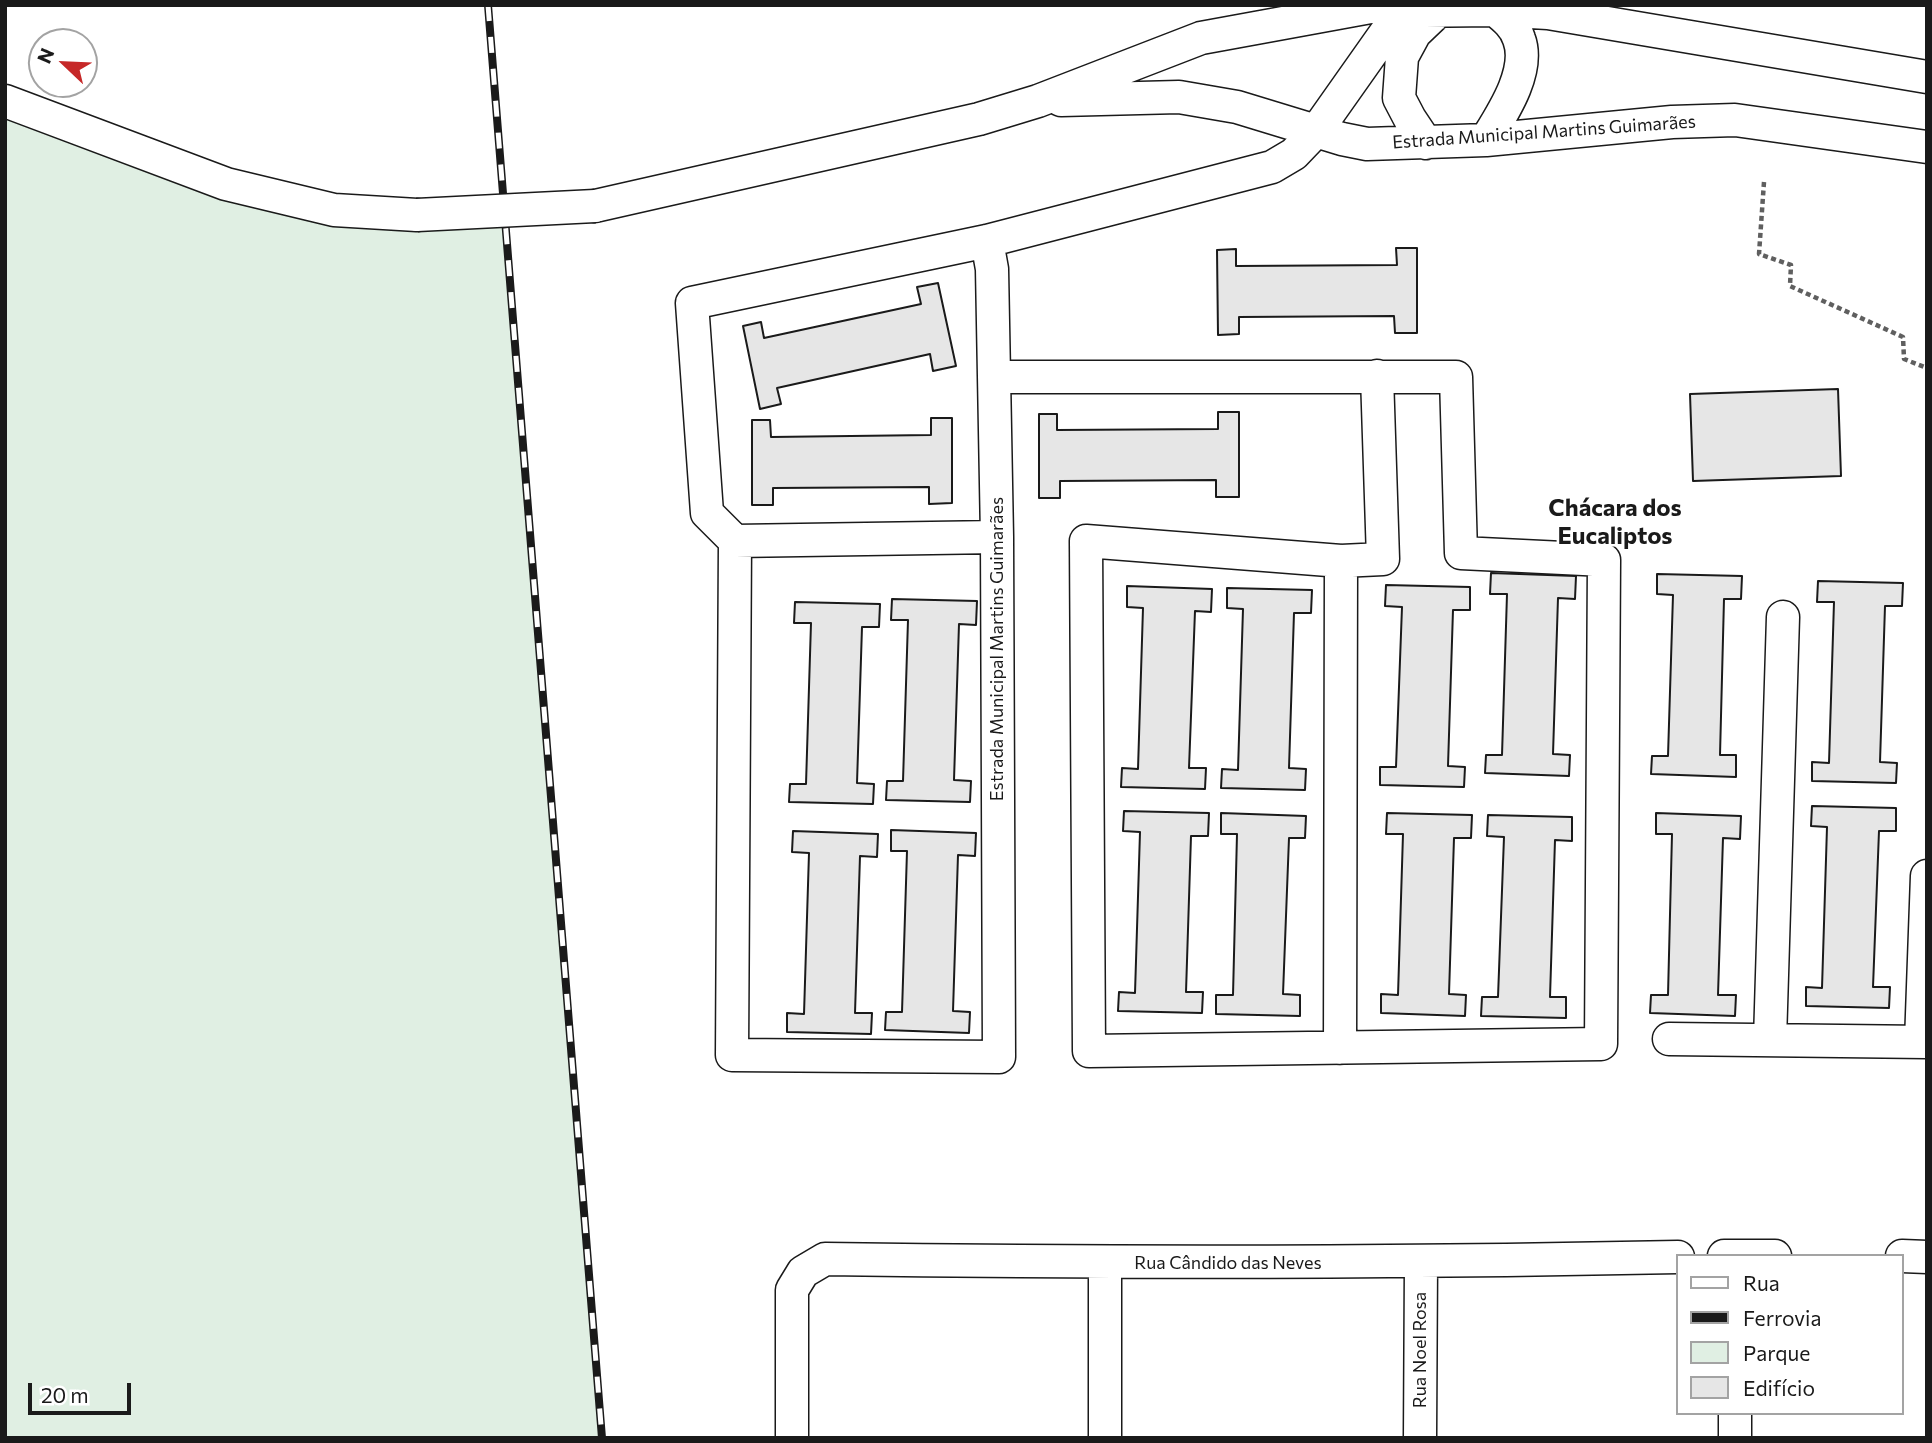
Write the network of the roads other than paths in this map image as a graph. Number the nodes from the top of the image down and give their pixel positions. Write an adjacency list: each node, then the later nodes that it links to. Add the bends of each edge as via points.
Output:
1 (1495, 10): 3 (street, Estrada Municipal Martins Guimarães); 4 (street, Estrada Municipal Martins Guimarães, via 1548,13); 8 (street, via 1520,40 1522,64 1509,102)
2 (1401, 11): 3 (street, Estrada Municipal Martins Guimarães); 6 (street, Estrada Municipal Martins Guimarães, via 1376,6 1201,38); 7 (street)
3 (1437, 12): 9 (street, via 1415,33 1402,57 1399,98)
4 (1927, 77)
5 (5, 101): 6 (street, Estrada Municipal Martins Guimarães, bridge, via 226,184 334,210 417,215 594,206 965,122)
6 (1038, 101): 7 (street, Estrada Municipal Martins Guimarães, via 1179,97 1237,107)
7 (1317, 130): 9 (street, Estrada Municipal Martins Guimarães, via 1367,144); 11 (street, via 1294,154 1272,167)
8 (1486, 140): 9 (street, Estrada Municipal Martins Guimarães); 10 (street, Estrada Municipal Martins Guimarães, via 1735,120)
9 (1426, 144)
10 (1927, 147)
11 (987, 241): 13 (street, Estrada Municipal Martins Guimarães, via 992,269); 15 (street, via 692,303 707,513)
12 (1377, 376): 13 (street); 16 (street, via 1383,559); 22 (street, via 1456,377 1461,553 1604,560 1601,1044)
13 (994, 377): 14 (street, Estrada Municipal Martins Guimarães)
14 (997, 537): 15 (street); 15 (street, Estrada Municipal Martins Guimarães, via 999,1057 732,1055)
15 (735, 541)
16 (1341, 561): 22 (street); 22 (street, via 1086,541 1089,1051)
17 (1783, 617): 20 (street)
18 (1927, 876): 21 (street)
19 (1669, 1039): 20 (street)
20 (1770, 1041): 21 (street)
21 (1924, 1042)
22 (1340, 1048)
23 (1904, 1256): 25 (street)
24 (1676, 1257): 26 (street, Rua Cândido das Neves)
25 (1927, 1257)
26 (1420, 1262): 27 (street, Rua Cândido das Neves); 31 (street, Rua Noel Rosa)
27 (1105, 1263): 29 (street, Rua Cândido das Neves, via 825,1259 803,1272 792,1290); 30 (street)
28 (1735, 1415): 32 (street)
29 (792, 1438)
30 (1105, 1438)
31 (1420, 1438)
32 (1735, 1438)

